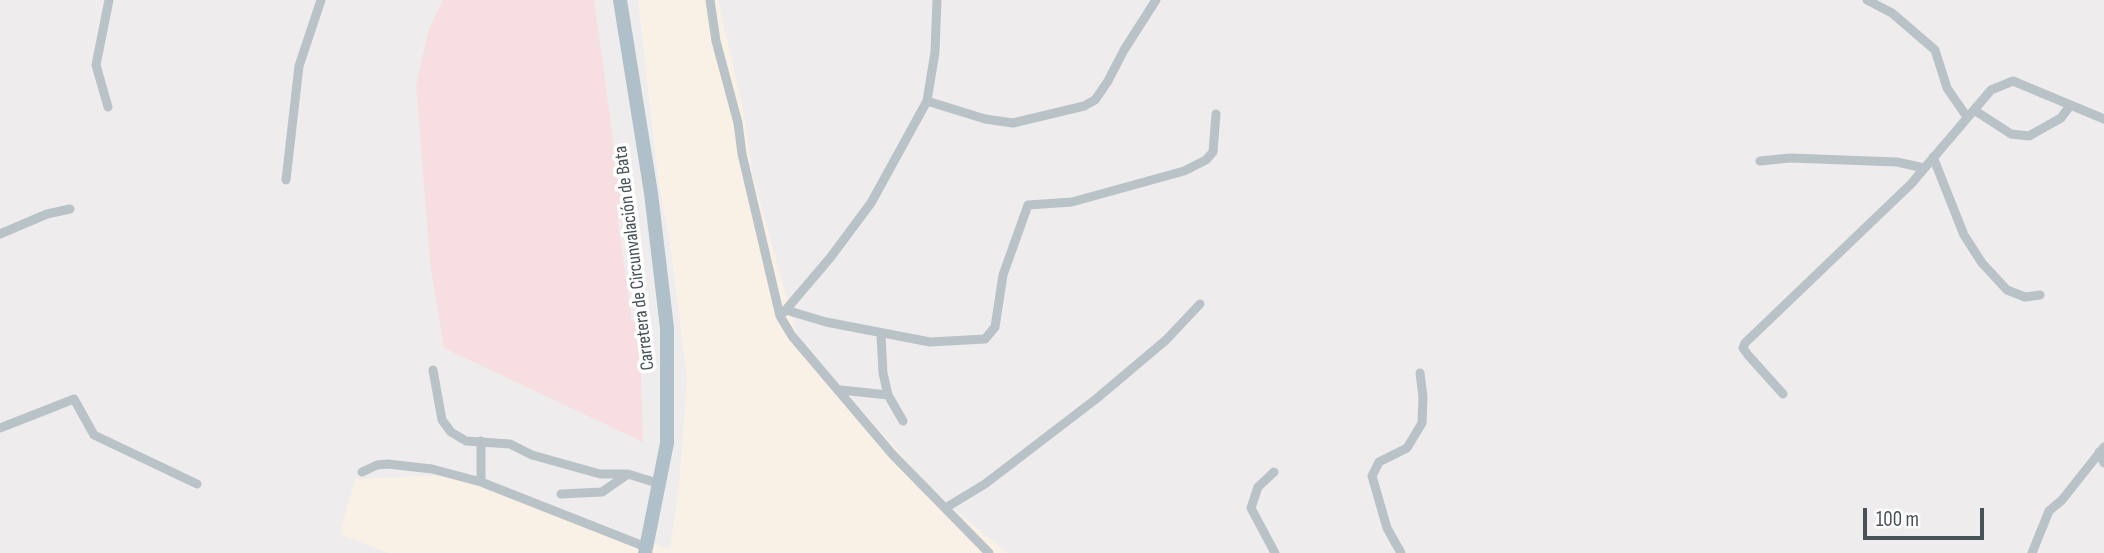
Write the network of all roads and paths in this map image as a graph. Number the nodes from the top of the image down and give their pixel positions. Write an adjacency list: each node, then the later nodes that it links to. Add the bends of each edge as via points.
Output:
1 (109, 0): 9 (street, via 96,65)
2 (321, 0): 18 (street, via 299,66)
3 (620, 0): 40 (main road, Carretera de Circunvalación de Bata, via 667,328 667,443)
4 (710, 0): 23 (street, via 742,155)
5 (937, 0): 8 (street)
6 (1156, 0): 8 (street, via 1108,81 1095,100 1084,106 1013,123)
7 (1867, 0): 13 (street, via 1892,13 1935,50 1947,88)
8 (927, 101): 23 (street, via 871,203)
9 (108, 107)
10 (2069, 107): 11 (street, via 2012,81 1991,90); 11 (street, via 2054,123 2029,136 2011,134); 14 (street)
11 (1974, 110): 13 (street)
12 (1216, 114): 24 (street, via 1213,152 1184,171 1072,201 1028,205 1003,275 995,327 985,339 930,342)
13 (1967, 117): 15 (street)
14 (2104, 119)
15 (1933, 157): 17 (street); 21 (street, via 1964,235 1982,263 2007,290 2025,297)
16 (1760, 161): 17 (street, via 1897,162)
17 (1924, 168): 28 (street, via 1745,343 1748,355)
18 (286, 180)
19 (70, 209): 20 (street)
20 (0, 234)
21 (2040, 295)
22 (1200, 304): 42 (street, via 1096,400)
23 (783, 313): 24 (street); 27 (street, via 792,336)
24 (881, 335): 29 (street)
25 (433, 370): 32 (street, via 442,421 450,432)
26 (1420, 373): 46 (street, via 1423,414 1418,431 1407,448 1379,462 1372,475 1387,528)
27 (841, 390): 29 (street); 42 (street, via 893,455)
28 (1783, 394)
29 (888, 395): 30 (street)
30 (903, 421)
31 (0, 428): 39 (street, via 74,399 94,435)
32 (481, 442): 37 (street, via 510,444 531,455 600,474); 38 (street)
33 (2101, 449): 34 (street); 47 (street, via 2049,512)
34 (2104, 463)
35 (362, 472): 38 (street, via 377,465 401,464)
36 (1274, 472): 45 (street, via 1258,487 1251,508)
37 (628, 474): 40 (street); 41 (street, via 602,492)
38 (481, 482): 43 (street)
39 (197, 484)
40 (660, 484): 43 (main road, Carretera de Circunvalación de Bata)
41 (561, 494)
42 (947, 508): 44 (street)
43 (645, 550)
44 (989, 553)
45 (1275, 553)
46 (1401, 553)
47 (2032, 553)

